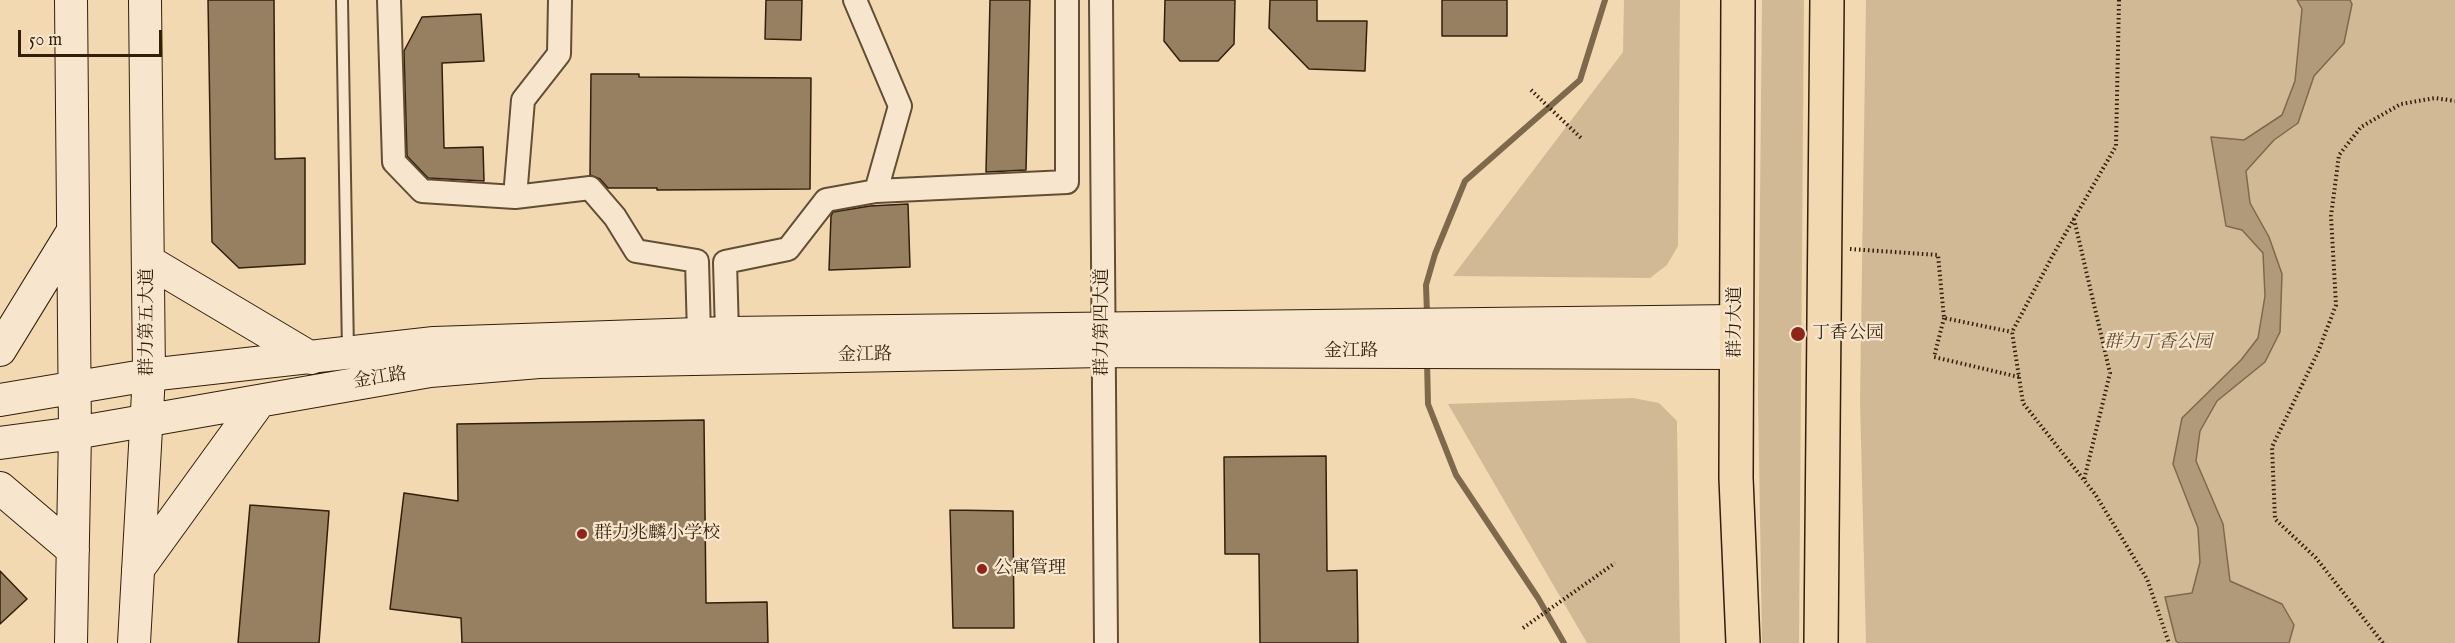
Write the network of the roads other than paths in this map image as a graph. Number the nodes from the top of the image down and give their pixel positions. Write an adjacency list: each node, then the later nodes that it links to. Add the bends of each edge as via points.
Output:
1 (72, 0): 13 (street)
2 (145, 0): 14 (street, 群力第五大道)
3 (342, 0): 20 (lane)
4 (389, 0): 12 (street, via 394,162 422,191)
5 (560, 0): 12 (street, via 559,54 523,100)
6 (855, 0): 11 (street, via 900,106)
7 (1067, 0): 11 (street, via 1067,182)
8 (1101, 0): 18 (street, 群力第四大道)
9 (1738, 0): 15 (main road, 群力大道)
10 (1827, 0): 30 (main road)
11 (876, 191): 16 (street, via 826,200 788,249 725,262)
12 (515, 197): 16 (street, via 590,188 615,217 636,251 697,261)
13 (73, 230): 19 (street); 24 (street)
14 (148, 261): 22 (street); 23 (street, 群力第五大道)
15 (1736, 321): 17 (street, 金江路); 21 (main road, 群力大道)
16 (713, 334): 18 (street, 金江路); 20 (street, 金江路, via 434,343)
17 (1456, 338): 18 (street, 金江路); 21 (street, 金江路)
18 (1103, 340): 26 (street, 金江路, via 540,362 430,371); 37 (street, 群力第四大道)
19 (0, 350)
20 (348, 353): 22 (street, 金江路)
21 (1736, 353): 31 (main road, 群力大道)
22 (311, 358): 23 (street, 金江路)
23 (149, 375): 24 (street, 金江路); 27 (street, 群力第五大道)
24 (74, 386): 25 (street, 金江路); 28 (street)
25 (0, 400)
26 (259, 402): 27 (street, 金江路); 34 (street)
27 (147, 421): 28 (street, 金江路); 34 (street, 群力第五大道)
28 (75, 433): 29 (street, 金江路); 33 (street)
29 (0, 443)
30 (1824, 462): 40 (main road); 41 (main road)
31 (1736, 478): 38 (main road); 39 (main road, 群力大道)
32 (0, 488): 33 (street)
33 (73, 550): 35 (street)
34 (138, 569): 36 (street, 群力第五大道)
35 (71, 643)
36 (134, 643)
37 (1106, 643)
38 (1733, 643)
39 (1743, 643)
40 (1821, 643)
41 (1832, 643)

